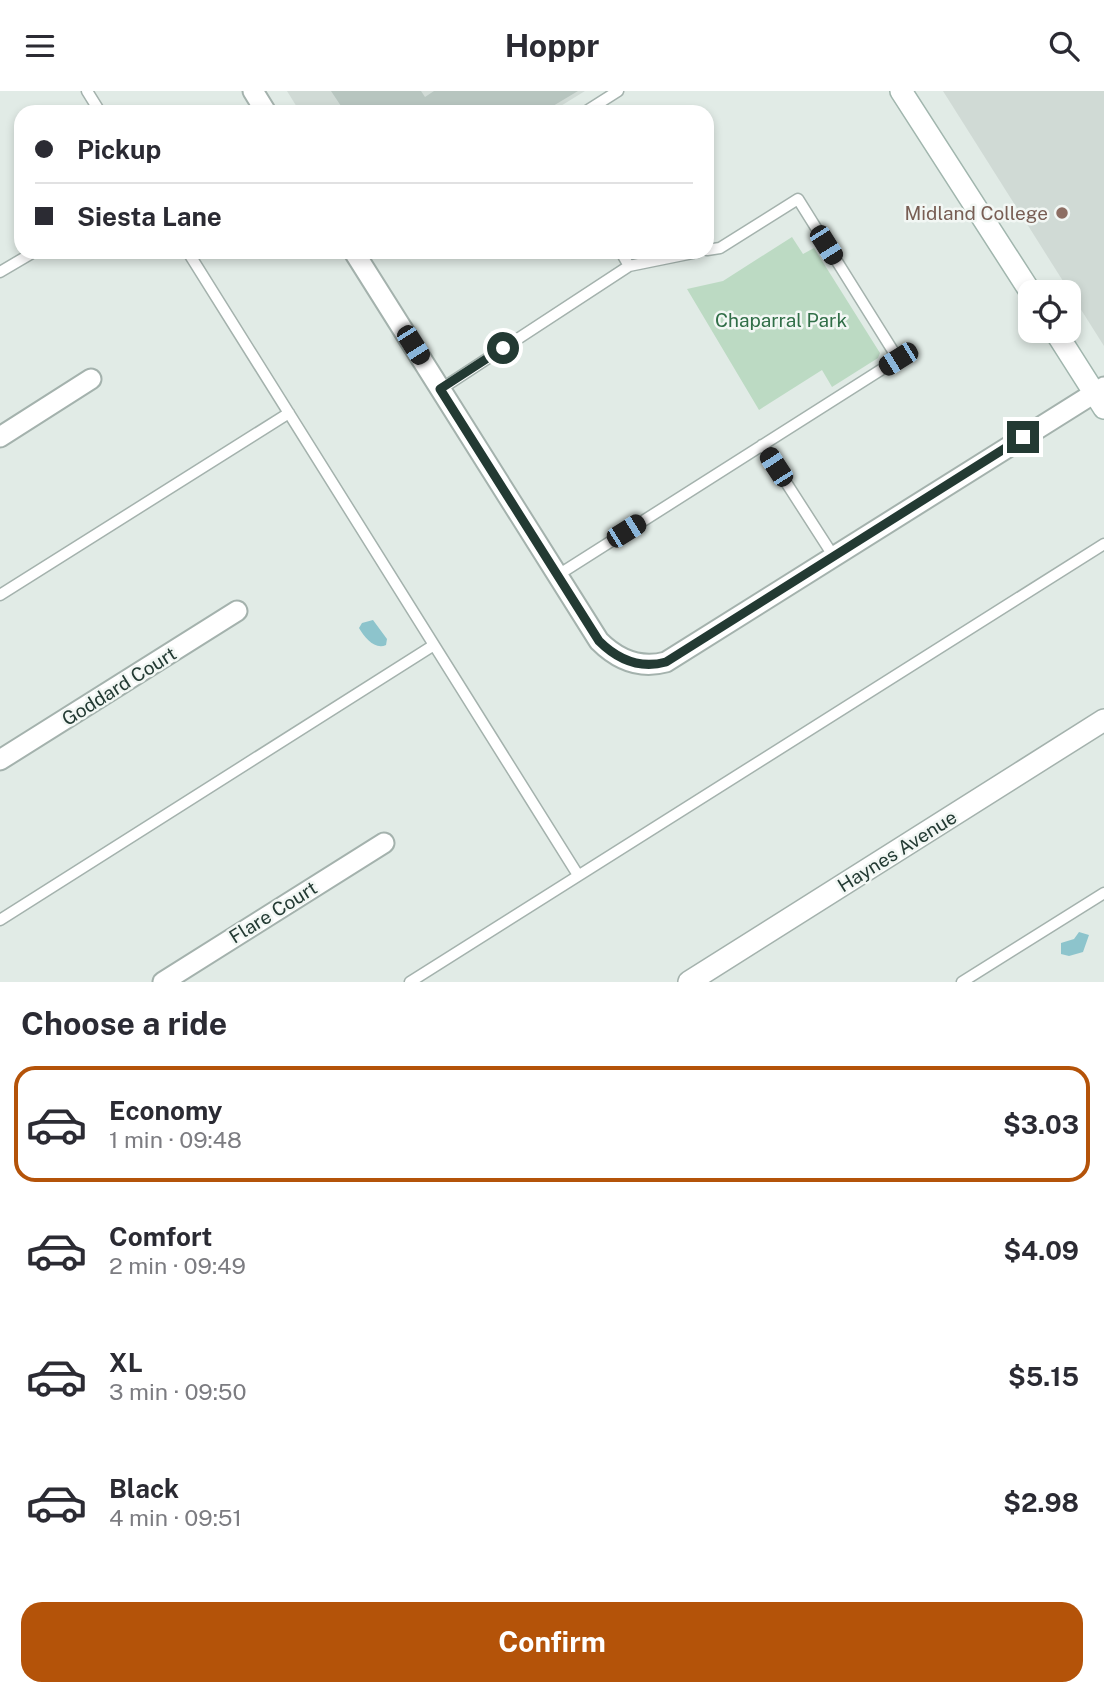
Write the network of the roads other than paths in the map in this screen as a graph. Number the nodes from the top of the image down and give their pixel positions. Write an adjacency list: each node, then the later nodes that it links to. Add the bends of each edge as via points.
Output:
1 (618, 91): 3 (lane)
2 (901, 91): 12 (street)
3 (596, 105)
4 (714, 249): 19 (lane, via 798,199 898,359)
5 (22, 259): 11 (lane)
6 (192, 259): 17 (lane)
7 (362, 259): 15 (street)
8 (625, 259): 10 (lane)
9 (661, 259): 10 (lane)
10 (629, 265): 15 (lane)
11 (0, 272)
12 (1023, 280)
13 (1063, 343): 16 (street)
14 (91, 379): 18 (street)
15 (440, 389): 22 (street)
16 (1101, 396): 21 (street)
17 (289, 413): 23 (lane); 25 (lane)
18 (0, 437)
19 (762, 445): 21 (lane); 22 (lane)
20 (1104, 544): 29 (lane)
21 (834, 557): 22 (street, via 656,665 626,661 606,648)
22 (558, 575)
23 (0, 595)
24 (237, 611): 27 (street, Goddard Court)
25 (434, 645): 29 (lane); 31 (lane)
26 (1104, 720): 34 (street, Haynes Avenue)
27 (0, 760)
28 (384, 842): 32 (street, Flare Court)
29 (578, 875): 33 (lane)
30 (1104, 893): 35 (lane)
31 (0, 920)
32 (163, 982)
33 (410, 982)
34 (690, 982)
35 (962, 982)

